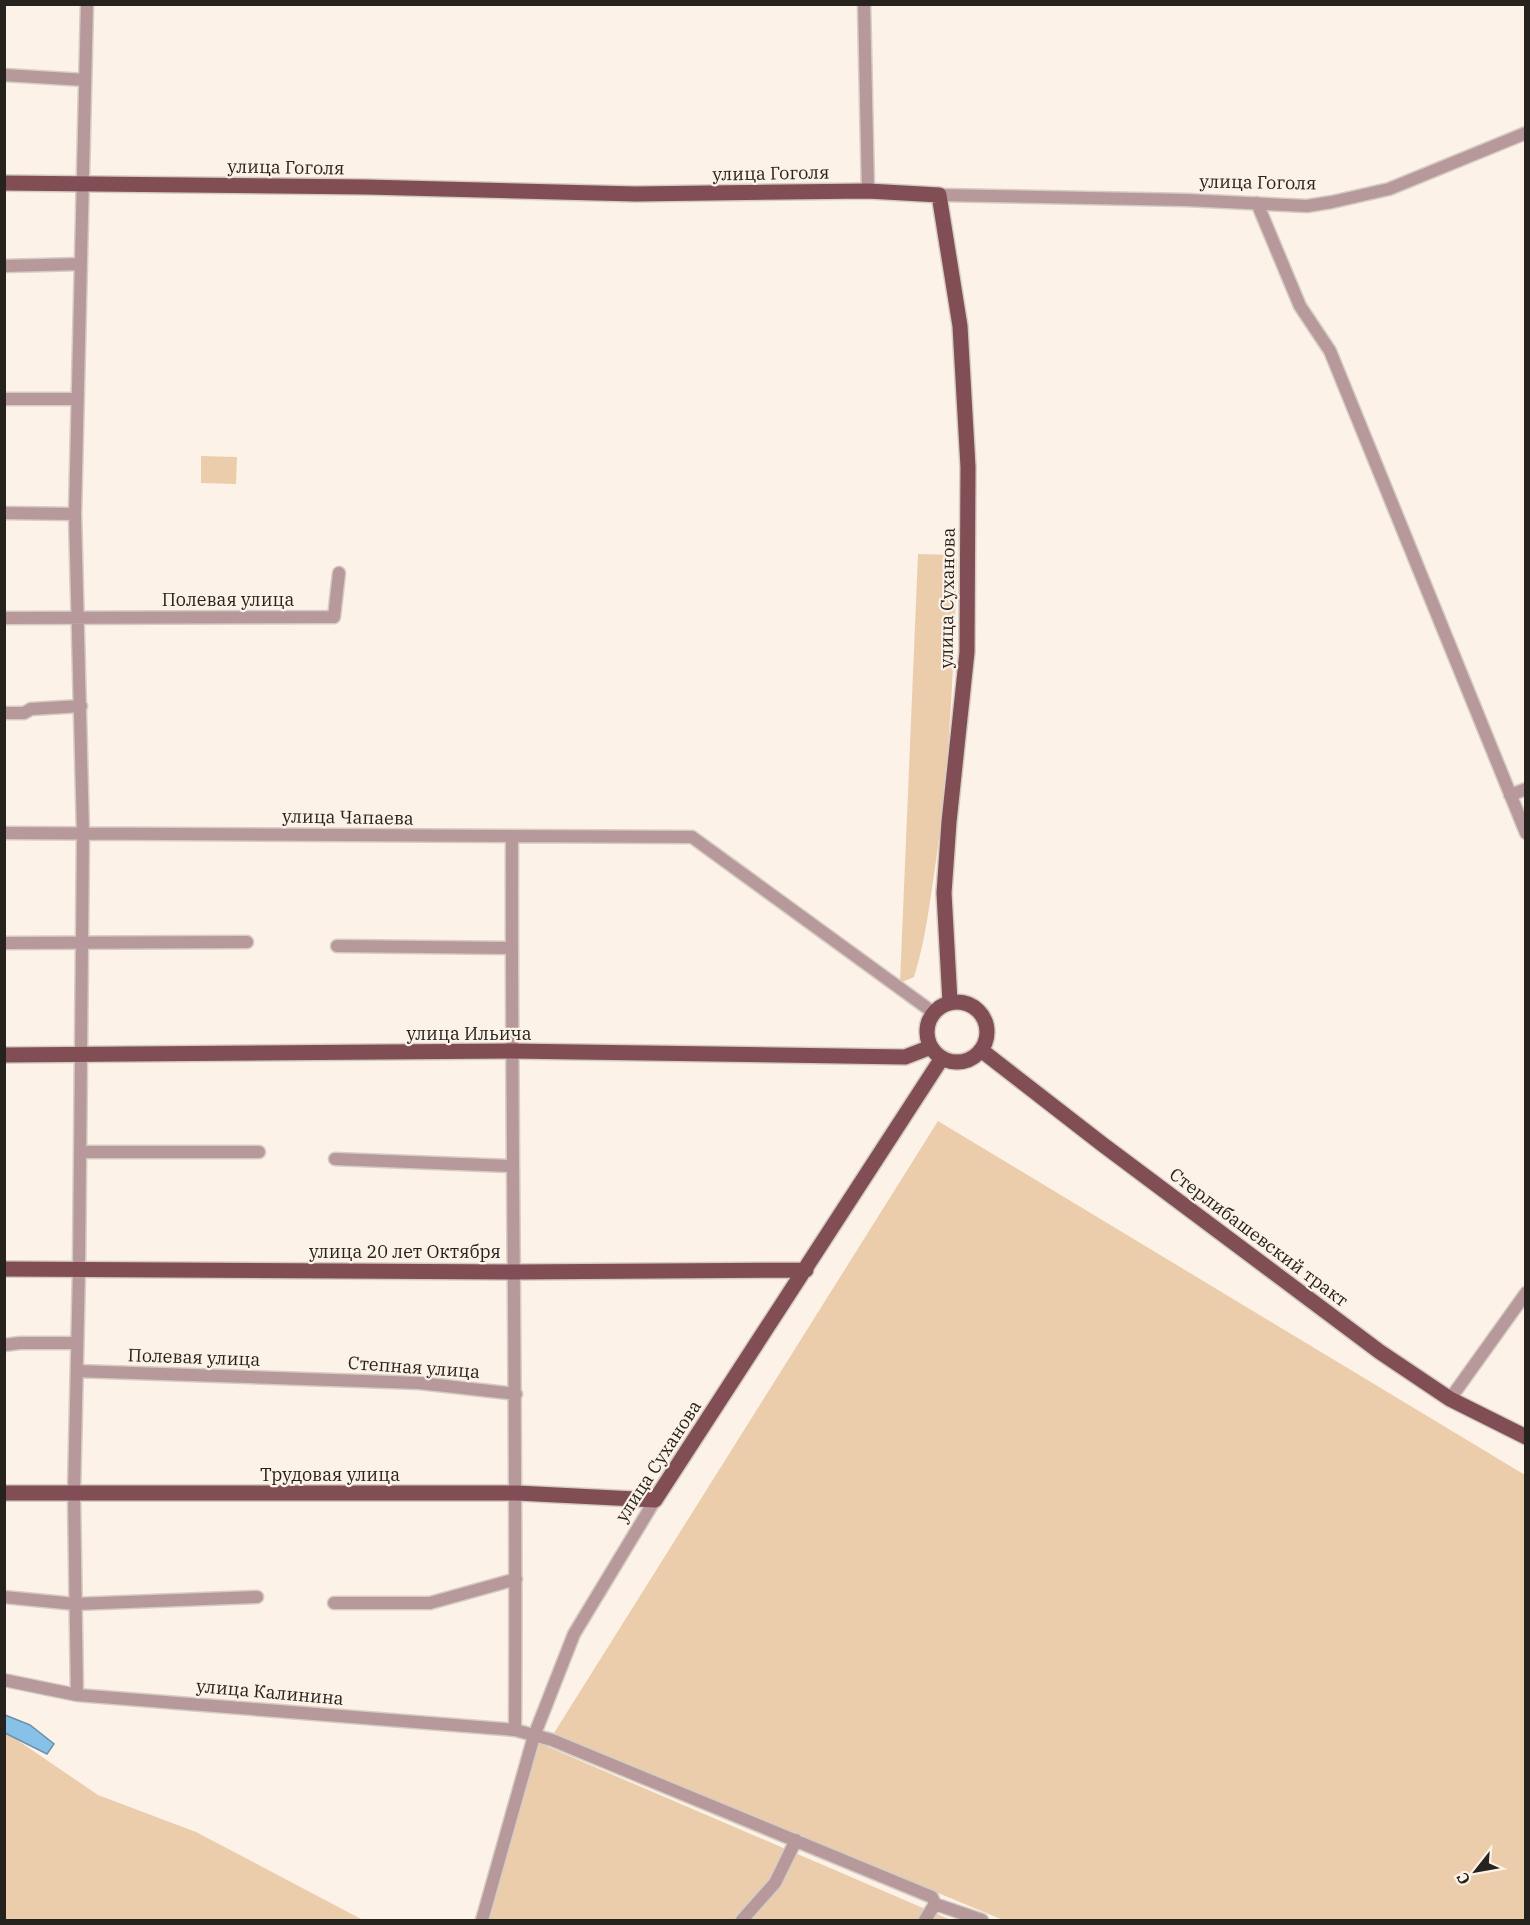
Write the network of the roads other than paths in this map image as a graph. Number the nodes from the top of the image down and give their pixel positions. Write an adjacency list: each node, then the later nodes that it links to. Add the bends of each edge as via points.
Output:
1 (87, 4): 4 (street)
2 (864, 4): 8 (street)
3 (4, 75): 4 (street)
4 (85, 80): 7 (street)
5 (1526, 133): 10 (street, улица Гоголя, via 1389,189 1307,206)
6 (4, 183): 7 (main road, улица Гоголя)
7 (82, 184): 8 (main road, улица Гоголя, via 636,194); 11 (street)
8 (868, 191): 9 (main road, улица Гоголя)
9 (939, 195): 10 (street, улица Гоголя); 33 (main road, улица Суханова, via 960,326 968,467 967,652 944,893)
10 (1257, 203): 23 (street, via 1300,306 1330,351)
11 (80, 264): 12 (street); 14 (street)
12 (4, 266)
13 (4, 399): 14 (street)
14 (77, 399): 16 (street)
15 (4, 513): 16 (street)
16 (75, 514): 19 (street)
17 (339, 573): 19 (street, Полевая улица, via 334,617)
18 (4, 618): 19 (street)
19 (79, 618): 20 (street)
20 (81, 706): 21 (street); 25 (street)
21 (4, 713)
22 (1526, 789): 23 (street)
23 (1510, 795): 26 (street)
24 (4, 833): 25 (street, улица Чапаева)
25 (83, 833): 27 (street, улица Чапаева); 30 (street)
26 (1526, 833)
27 (512, 837): 32 (street); 34 (street, улица Чапаева, via 692,837)
28 (247, 942): 30 (street)
29 (4, 943): 30 (street)
30 (82, 943): 39 (street)
31 (337, 946): 32 (street)
32 (512, 948): 36 (street)
33 (950, 1002): 34 (main road); 35 (main road, via 970,1004 979,1010 987,1028)
34 (934, 1012): 37 (main road, via 927,1031)
35 (981, 1050): 37 (main road, via 969,1060 959,1062); 54 (main road, Стерлибашевский тракт, via 1371,1345)
36 (511, 1052): 37 (main road, улица Ильича, via 905,1057); 39 (main road, улица Ильича); 43 (street)
37 (936, 1053): 46 (main road, улица Суханова)
38 (4, 1055): 39 (main road, улица Ильича)
39 (81, 1055): 40 (street)
40 (80, 1152): 41 (street); 45 (street)
41 (259, 1152)
42 (335, 1159): 43 (street)
43 (513, 1166): 47 (street)
44 (4, 1269): 45 (main road, улица 20 лет Октября)
45 (79, 1269): 47 (main road, улица 20 лет Октября); 49 (street)
46 (806, 1270): 47 (main road, улица 20 лет Октября); 59 (main road, улица Суханова)
47 (514, 1272): 53 (street)
48 (1526, 1293): 54 (street)
49 (77, 1342): 50 (street); 51 (street)
50 (4, 1345)
51 (77, 1371): 52 (street, Полевая улица); 58 (street)
52 (310, 1380): 53 (street, Степная улица, via 419,1383)
53 (516, 1394): 57 (street)
54 (1450, 1399): 55 (main road, Стерлибашевский тракт)
55 (1526, 1437)
56 (4, 1493): 58 (main road, Трудовая улица)
57 (517, 1493): 58 (main road, Трудовая улица); 59 (main road, Трудовая улица); 60 (street)
58 (74, 1494): 64 (street)
59 (656, 1500): 68 (street, улица Суханова, via 574,1634)
60 (516, 1579): 63 (street, via 430,1603); 67 (street)
61 (4, 1597): 64 (street)
62 (257, 1597): 64 (street)
63 (334, 1603)
64 (75, 1604): 66 (street)
65 (4, 1680): 66 (street, улица Калинина)
66 (77, 1695): 67 (street, улица Калинина)
67 (514, 1730): 68 (street, улица Калинина)
68 (534, 1736): 69 (street, улица Калинина); 71 (street, улица Суханова)
69 (796, 1840): 70 (street, улица Калинина, via 932,1897); 72 (street, via 776,1883)
70 (935, 1904): 73 (street); 74 (street, улица Калинина)
71 (482, 1920)
72 (742, 1920)
73 (925, 1920)
74 (982, 1920)

